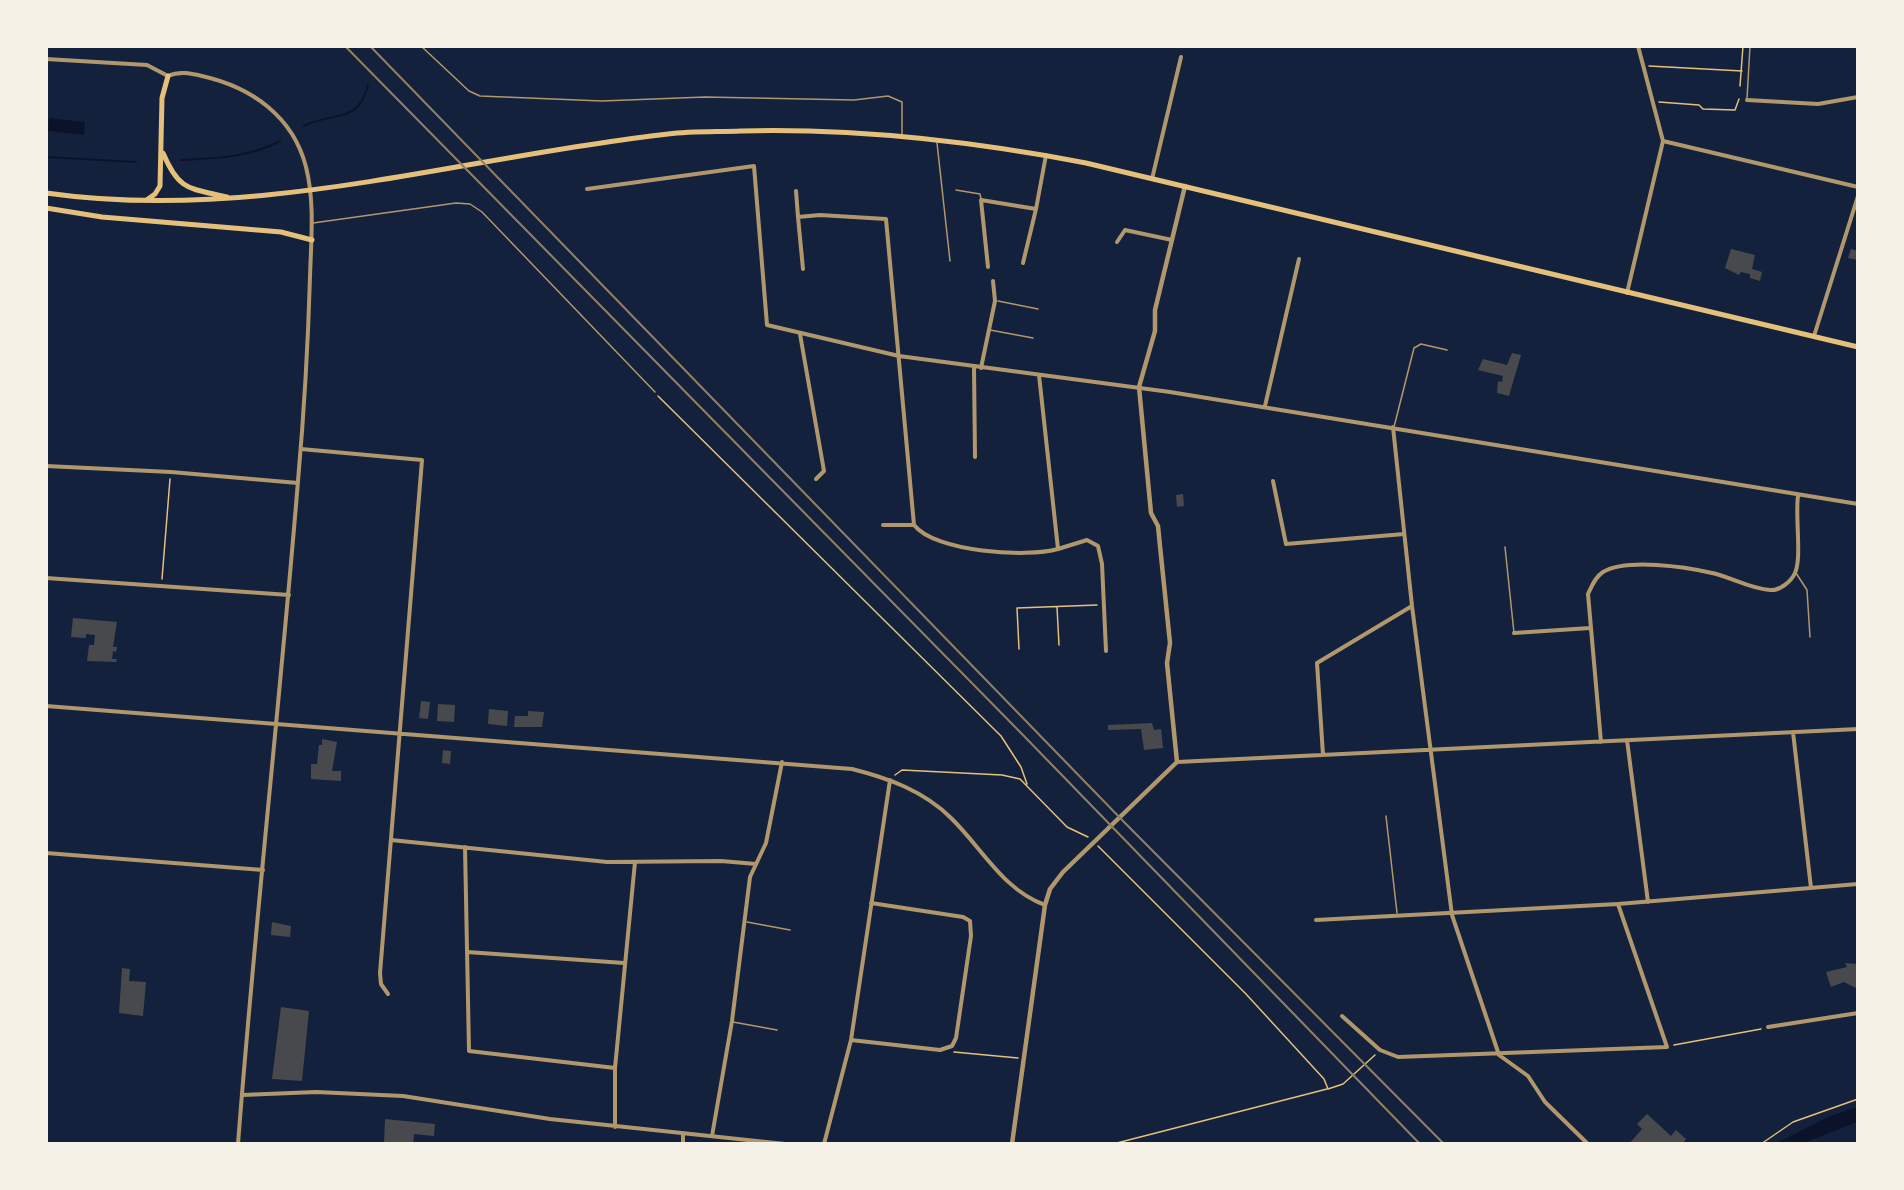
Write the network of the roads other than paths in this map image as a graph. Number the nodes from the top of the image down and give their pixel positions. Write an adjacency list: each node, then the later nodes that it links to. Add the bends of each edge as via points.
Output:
1 (421, 46): 9 (lane, via 469,91 480,96 602,101 705,97 854,100 888,96 902,102)
2 (1638, 46): 11 (street)
3 (1750, 46): 8 (lane)
4 (1181, 57): 14 (street)
5 (46, 59): 6 (street, via 147,65)
6 (168, 76): 12 (main road, via 162,98); 28 (street, via 179,73 213,78 231,84 272,109 298,144 307,174)
7 (1857, 97): 8 (street, via 1818,104)
8 (1747, 100)
9 (902, 134): 10 (main road); 22 (main road, via 803,129 671,133 317,190)
10 (936, 138): 13 (main road); 33 (lane)
11 (1663, 141): 16 (street); 38 (street)
12 (162, 150): 22 (main road, via 173,176 184,184); 23 (main road, via 160,186)
13 (1046, 155): 14 (main road); 26 (street)
14 (1152, 179): 15 (main road)
15 (1185, 186): 30 (street); 38 (main road)
16 (1857, 187)
17 (587, 189): 42 (street, via 754,166 767,326)
18 (956, 190): 24 (lane, via 980,194)
19 (796, 191): 27 (street)
20 (46, 193): 23 (main road)
21 (1857, 196): 43 (street)
22 (234, 199): 23 (main road)
23 (146, 200)
24 (981, 200): 26 (street); 35 (street)
25 (46, 208): 29 (main road, via 102,217 281,232)
26 (1036, 209): 34 (street)
27 (798, 217): 36 (street); 47 (street, via 886,219)
28 (312, 224): 29 (street); 52 (lane, via 470,204)
29 (312, 240): 55 (street)
30 (1172, 240): 31 (street, via 1125,230); 51 (street, via 1155,310 1155,331)
31 (1117, 242)
32 (1299, 260): 53 (street)
33 (950, 261)
34 (1023, 263)
35 (988, 267)
36 (803, 269)
37 (993, 282): 39 (street)
38 (1627, 292): 43 (main road)
39 (995, 301): 40 (lane); 41 (street)
40 (1038, 309)
41 (989, 330): 44 (lane); 49 (street)
42 (800, 334): 47 (street); 58 (street, via 824,471)
43 (1814, 337): 45 (main road)
44 (1033, 338)
45 (1857, 347)
46 (1448, 350): 54 (lane, via 1421,344 1414,348)
47 (899, 356): 48 (street); 64 (street)
48 (974, 367): 49 (street); 56 (street)
49 (981, 368): 50 (street)
50 (1039, 375): 51 (street); 67 (street)
51 (1139, 387): 53 (street); 86 (street, via 1151,513 1158,526 1165,590 1170,643 1167,663)
52 (655, 392)
53 (1265, 406): 54 (street)
54 (1394, 427): 61 (street); 65 (street)
55 (301, 449): 60 (street); 79 (street, via 422,460)
56 (975, 457)
57 (46, 466): 60 (street)
58 (816, 479)
59 (1273, 481): 65 (street, via 1286,544)
60 (298, 483): 70 (street)
61 (1798, 496): 62 (street); 68 (street)
62 (1857, 504)
63 (883, 525): 64 (street)
64 (914, 525): 67 (street, via 921,533 938,539 1001,554 1026,555)
65 (1404, 534): 71 (street)
66 (1506, 547): 73 (lane)
67 (1058, 549): 75 (street, via 1087,540 1098,546)
68 (1796, 573): 72 (street, via 1789,582 1770,590 1676,567 1615,568 1594,580 1588,594); 74 (lane, via 1807,590)
69 (46, 578): 70 (street)
70 (289, 595): 77 (street)
71 (1412, 606): 83 (street); 84 (street, via 1317,663)
72 (1590, 628): 73 (street); 82 (street)
73 (1514, 633)
74 (1810, 637)
75 (1106, 651)
76 (46, 706): 77 (street)
77 (276, 724): 79 (street); 94 (street)
78 (1857, 729): 80 (street)
79 (399, 732): 85 (street); 89 (street)
80 (1793, 732): 81 (street); 96 (street)
81 (1627, 740): 82 (street); 97 (street)
82 (1601, 742): 83 (street)
83 (1430, 750): 84 (street); 101 (street)
84 (1323, 756): 86 (street)
85 (782, 762): 87 (street, via 852,769); 93 (street, via 766,843)
86 (1178, 762): 100 (street, via 1063,872 1050,889)
87 (890, 780): 98 (street); 100 (street, via 933,803 1012,886 1028,899)
88 (1386, 816): 102 (lane)
89 (391, 840): 90 (street); 108 (street, via 380,973)
90 (465, 847): 92 (street); 106 (street)
91 (46, 853): 94 (street)
92 (635, 862): 93 (street); 107 (street)
93 (756, 864): 104 (street, via 750,877)
94 (263, 870): 117 (street)
95 (1857, 884): 96 (street)
96 (1811, 888): 97 (street)
97 (1648, 902): 99 (street)
98 (872, 903): 114 (street); 114 (street, via 970,921 956,1038 948,1048)
99 (1618, 904): 101 (street); 115 (street, via 1667,1047)
100 (1045, 905): 125 (street)
101 (1452, 915): 102 (street); 115 (street)
102 (1398, 917): 103 (street)
103 (1316, 920)
104 (746, 922): 105 (lane); 111 (street)
105 (790, 930)
106 (467, 952): 107 (street); 116 (street, via 471,1052)
107 (624, 963): 116 (street)
108 (388, 994)
109 (1857, 1013): 112 (street)
110 (1342, 1016): 115 (street, via 1380,1050 1398,1057)
111 (732, 1021): 113 (lane); 120 (street)
112 (1768, 1027)
113 (777, 1030)
114 (851, 1040): 124 (street)
115 (1499, 1055): 126 (street, via 1528,1076 1545,1102)
116 (615, 1068): 118 (street)
117 (242, 1095): 118 (street, via 316,1092 403,1096); 121 (street)
118 (615, 1127): 119 (street)
119 (683, 1134): 120 (street); 122 (street)
120 (712, 1136): 123 (street)
121 (238, 1143)
122 (683, 1143)
123 (785, 1143)
124 (824, 1143)
125 (1012, 1143)
126 (1588, 1143)

